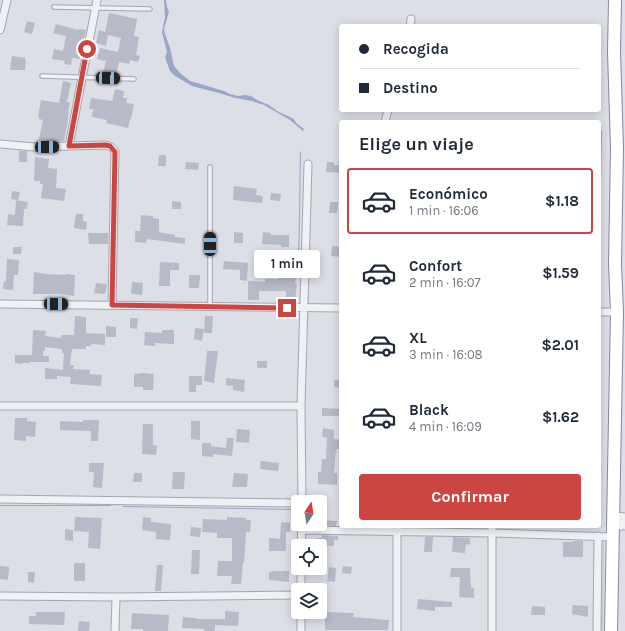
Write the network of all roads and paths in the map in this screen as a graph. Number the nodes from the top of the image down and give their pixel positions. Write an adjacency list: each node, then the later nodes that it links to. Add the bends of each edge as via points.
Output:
1 (7, 0): 7 (street)
2 (97, 0): 5 (street)
3 (615, 0): 21 (highway)
4 (54, 7): 5 (lane)
5 (95, 8): 6 (lane); 9 (street)
6 (150, 9)
7 (0, 30)
8 (42, 76): 9 (lane)
9 (82, 77): 10 (lane); 12 (street)
10 (134, 79)
11 (0, 144): 12 (street)
12 (69, 146): 16 (street, via 106,145 115,152)
13 (308, 164): 18 (street)
14 (210, 167): 17 (lane)
15 (0, 304): 16 (street)
16 (112, 305): 17 (street)
17 (210, 306): 18 (street)
18 (303, 308): 19 (street); 23 (street)
19 (339, 308)
20 (601, 312): 21 (street)
21 (617, 312): 27 (highway)
22 (0, 406): 23 (street)
23 (301, 406): 24 (street)
24 (302, 495)
25 (0, 499): 26 (street)
26 (291, 503)
27 (618, 524): 33 (street); 43 (highway)
28 (327, 528): 29 (street)
29 (339, 528)
30 (350, 528): 31 (street)
31 (397, 529): 32 (street); 40 (street)
32 (492, 529): 33 (street); 41 (street)
33 (598, 536): 42 (street)
34 (291, 595): 36 (street)
35 (0, 596): 36 (street)
36 (116, 597): 38 (street)
37 (301, 619): 39 (street)
38 (115, 631)
39 (301, 631)
40 (396, 631)
41 (492, 631)
42 (596, 631)
43 (611, 631)

